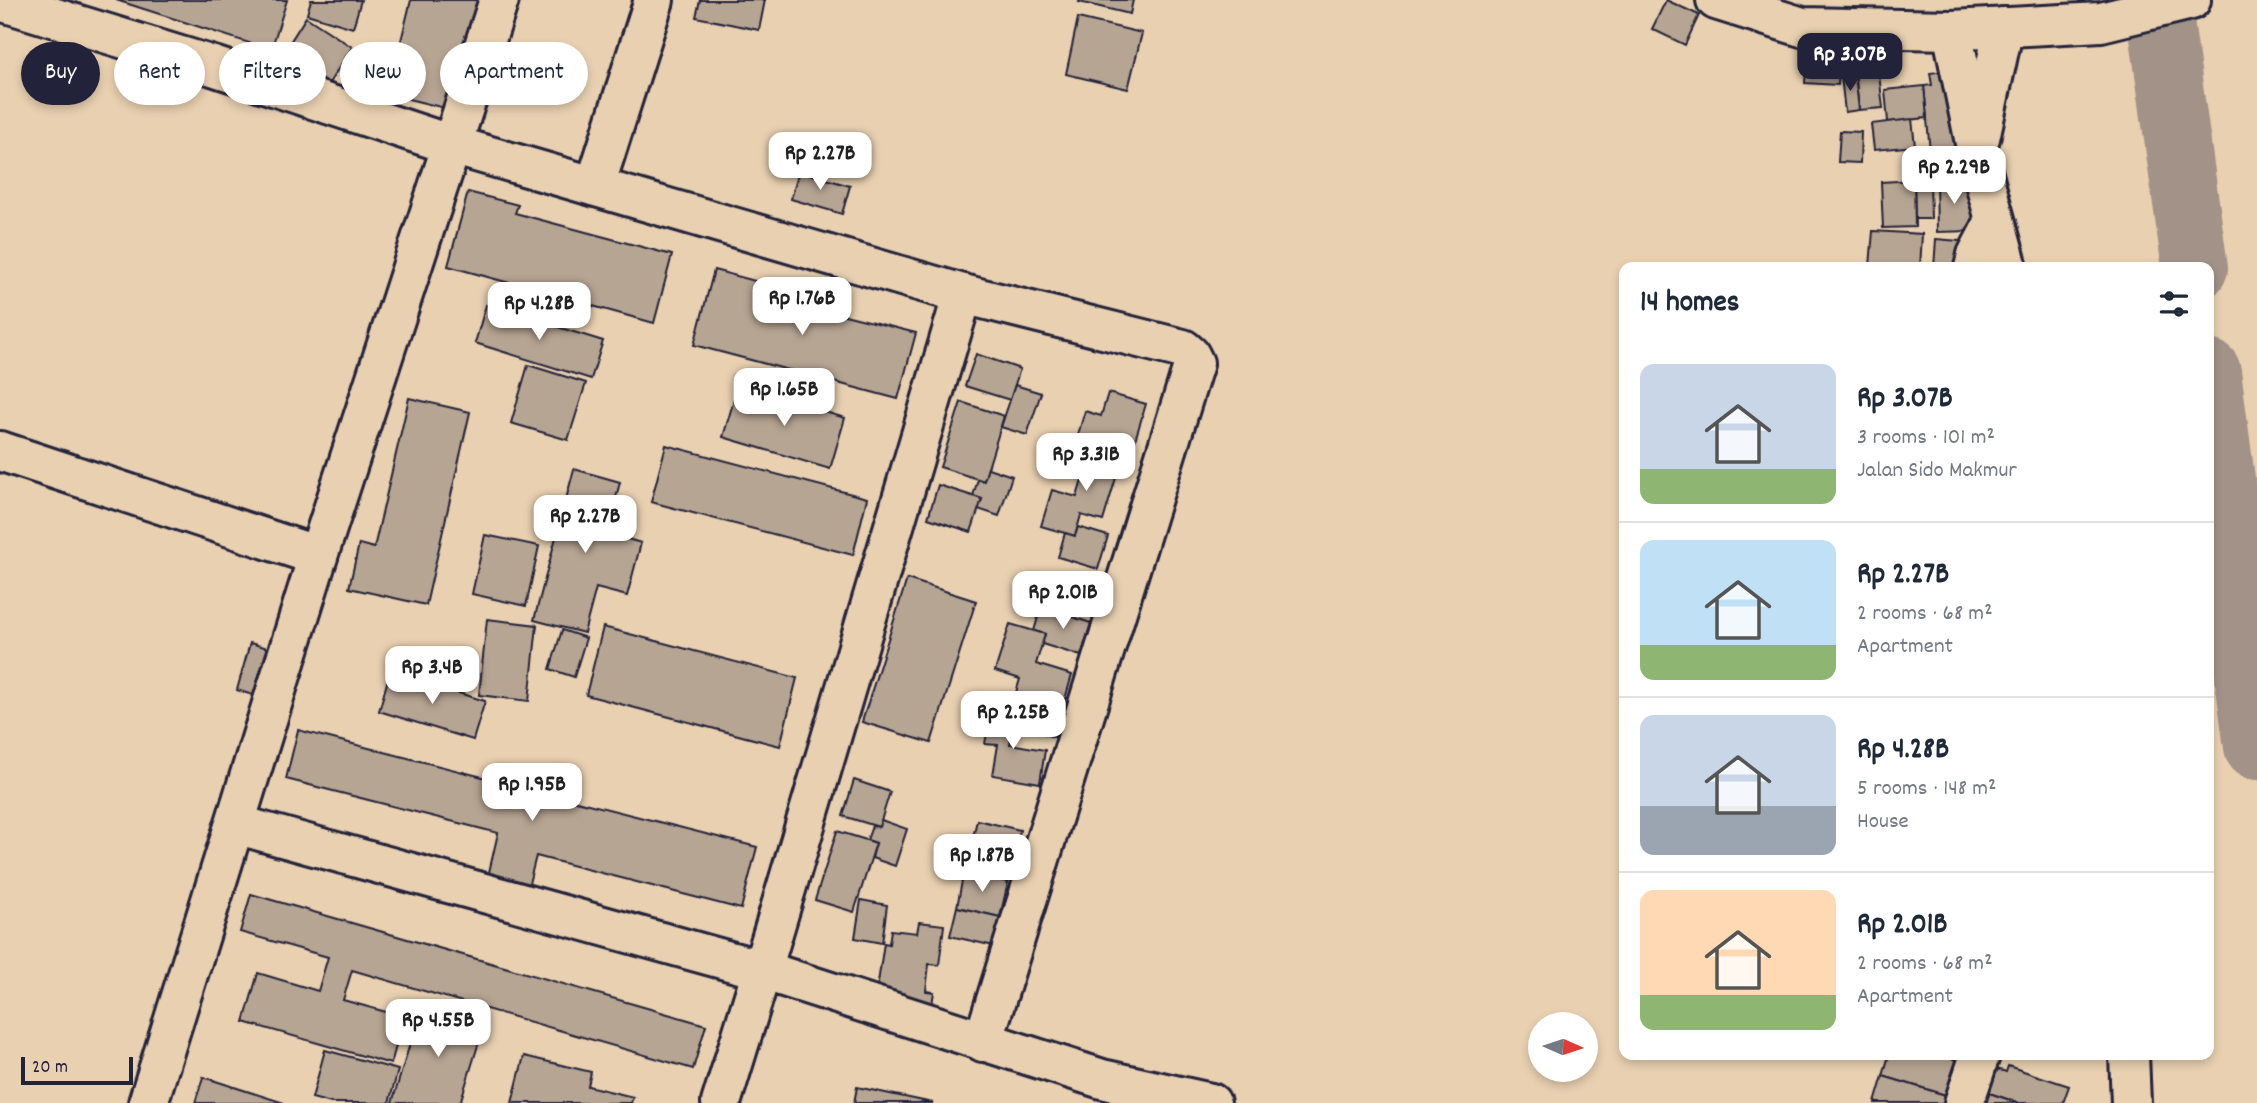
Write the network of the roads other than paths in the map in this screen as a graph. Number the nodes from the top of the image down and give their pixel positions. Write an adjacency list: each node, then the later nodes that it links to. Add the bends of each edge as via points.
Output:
1 (499, 0): 8 (street)
2 (654, 0): 10 (street)
3 (1716, 0): 7 (street, via 1802,27)
4 (2191, 0): 6 (street, via 2101,22)
5 (0, 1): 8 (street)
6 (2004, 27): 7 (street); 9 (street)
7 (1952, 30): 9 (street)
8 (452, 145): 10 (street); 16 (street)
9 (1977, 153): 11 (street)
10 (595, 186): 14 (street)
11 (1995, 221): 12 (street); 13 (street)
12 (1975, 262)
13 (2006, 262)
14 (963, 295): 18 (street); 19 (street, via 1183,349 1194,363)
15 (0, 451): 16 (street)
16 (318, 556): 17 (street)
17 (235, 824): 18 (street); 23 (street)
18 (762, 970): 19 (street); 24 (street)
19 (983, 1042): 22 (street)
20 (1978, 1060): 26 (street)
21 (2129, 1060): 27 (street)
22 (1098, 1091): 25 (street)
23 (148, 1103)
24 (721, 1103)
25 (1212, 1103)
26 (1964, 1103)
27 (2132, 1103)

